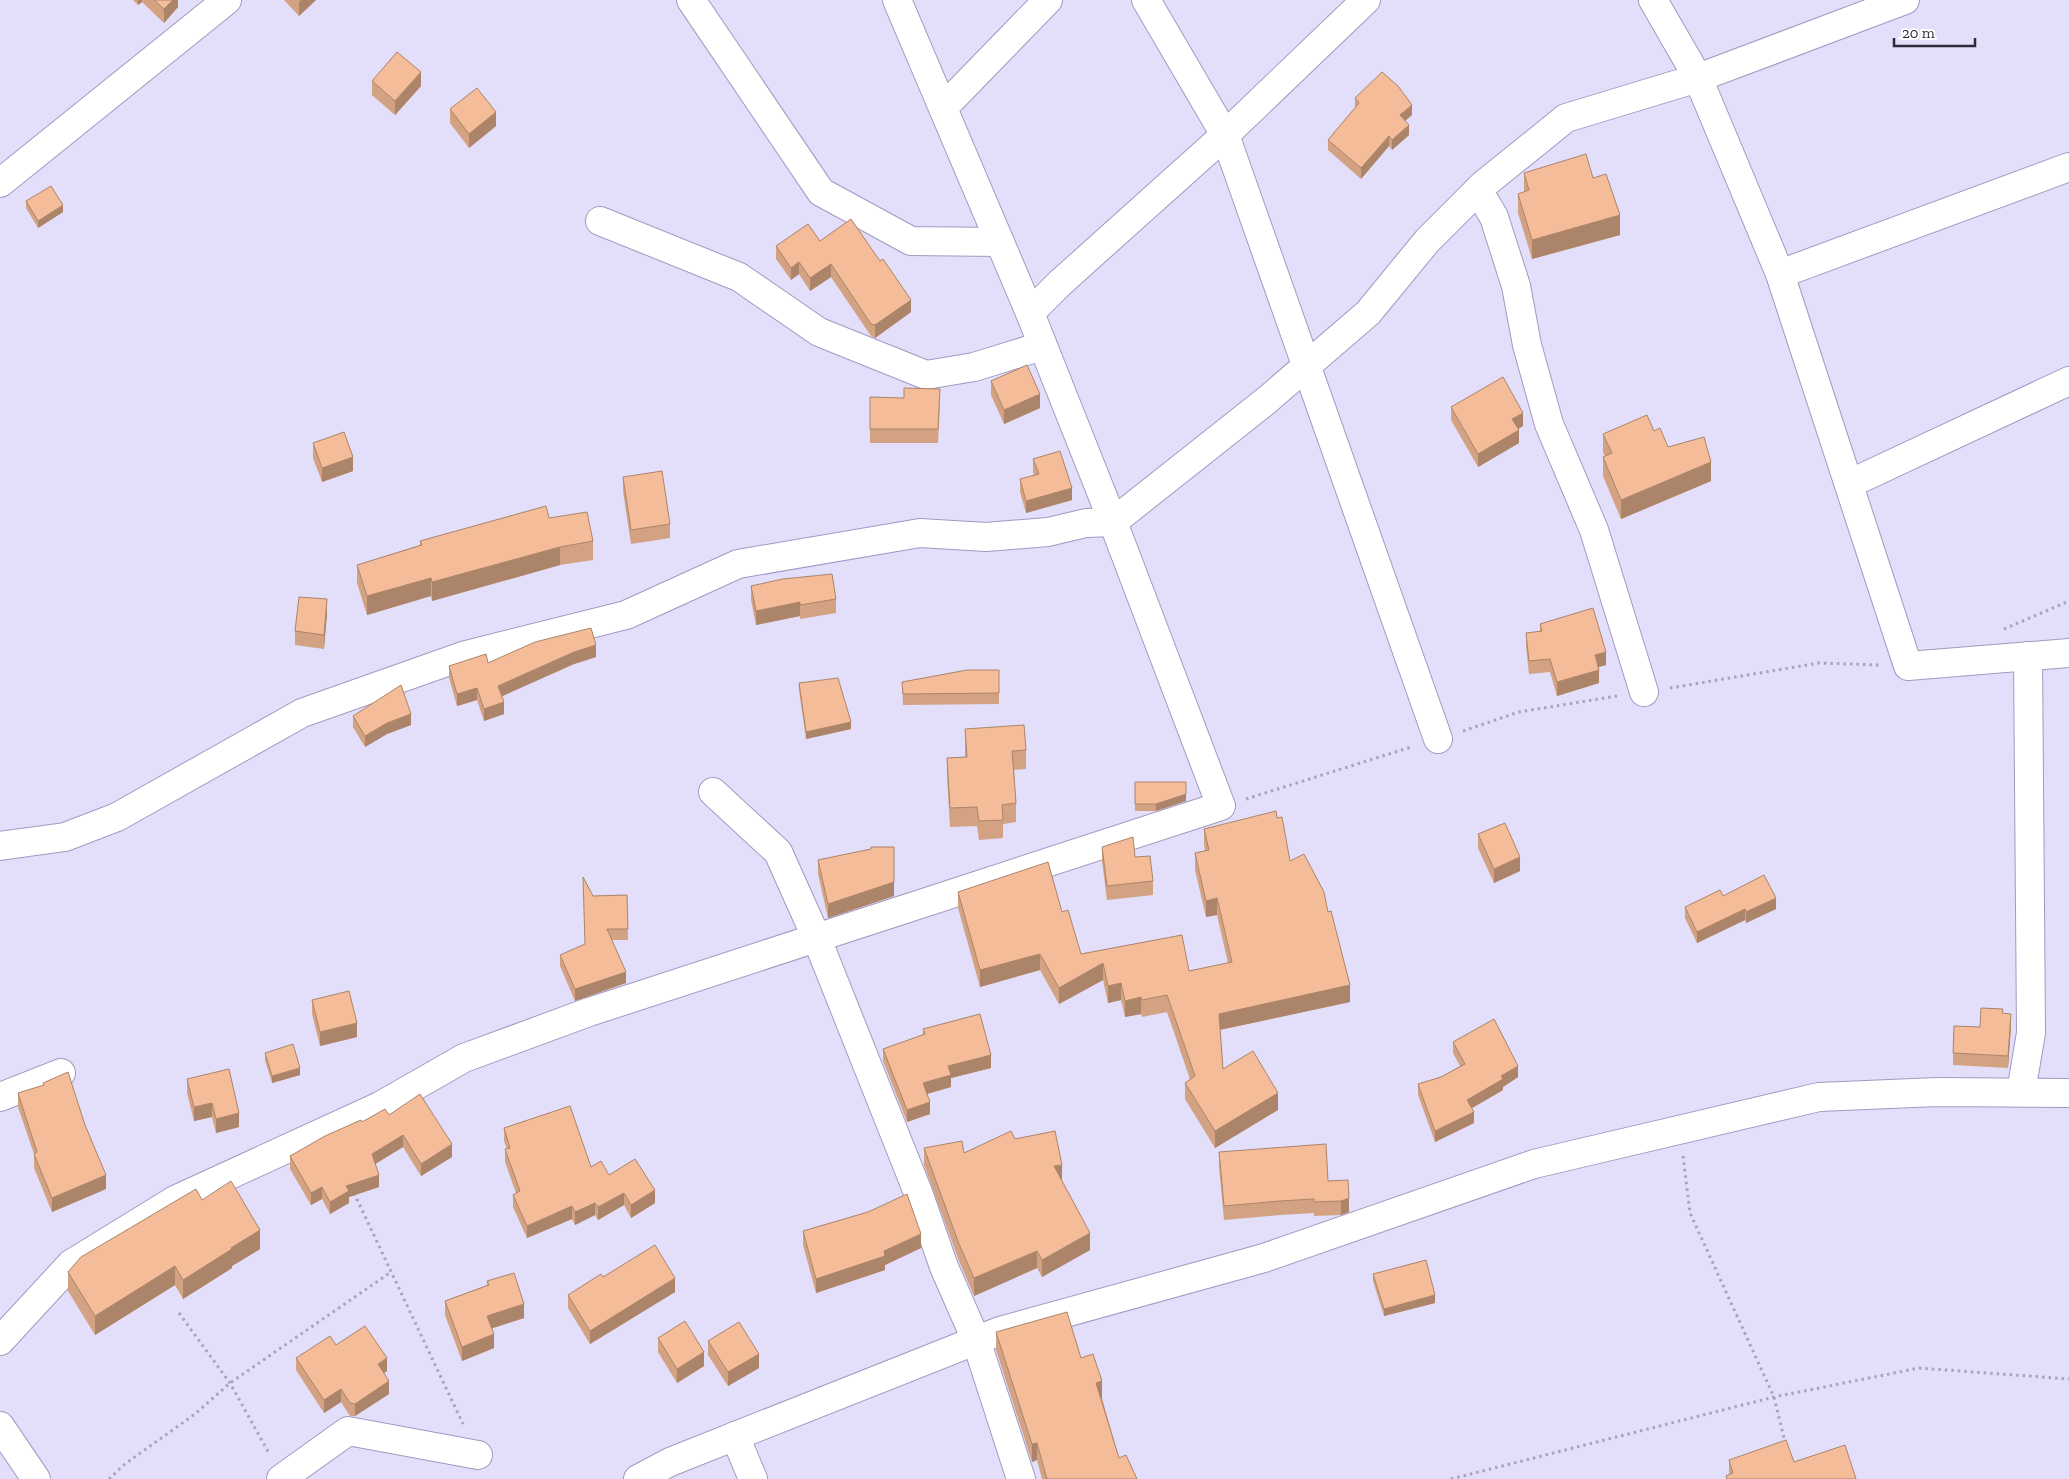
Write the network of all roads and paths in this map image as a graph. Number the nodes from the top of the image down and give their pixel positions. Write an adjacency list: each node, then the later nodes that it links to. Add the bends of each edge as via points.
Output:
1 (227, 0): 13 (street)
2 (691, 0): 16 (street, via 821,192 911,241)
3 (897, 0): 10 (street)
4 (1048, 0): 10 (street)
5 (1146, 0): 11 (street)
6 (1366, 0): 11 (street)
7 (1653, 0): 9 (street)
8 (1905, 0): 9 (street)
9 (1698, 78): 14 (street, via 1566,118); 17 (street)
10 (943, 108): 16 (street)
11 (1225, 135): 18 (street, via 1060,282); 20 (street)
12 (2069, 167): 17 (street)
13 (0, 183)
14 (1478, 190): 20 (street, via 1427,241 1368,313); 27 (street, via 1494,216 1516,286 1527,345 1550,424 1594,530)
15 (600, 221): 19 (street, via 739,277 819,332 926,375 974,367)
16 (1000, 242): 18 (street)
17 (1780, 274): 22 (street)
18 (1030, 313): 19 (street)
19 (1042, 346): 23 (street)
20 (1306, 368): 23 (street); 28 (street)
21 (2069, 381): 22 (street)
22 (1849, 484): 26 (street)
23 (1113, 522): 30 (street); 31 (street, via 986,537 920,533 738,564 626,615 466,655 302,713 117,817 65,836)
24 (2069, 652): 25 (street)
25 (2028, 656): 26 (street); 34 (street, via 2031,1033)
26 (1908, 666): 27 (path, via 1819,663)
27 (1644, 692): 28 (path, via 1519,712)
28 (1438, 739): 30 (path)
29 (713, 792): 32 (street, via 778,852)
30 (1221, 806): 32 (street)
31 (0, 846)
32 (817, 939): 41 (street, via 944,1267); 42 (street, via 589,1012 464,1058 380,1106 175,1200 71,1264)
33 (61, 1073): 36 (street)
34 (2021, 1092): 35 (street); 37 (street, via 1819,1096)
35 (2069, 1093)
36 (0, 1097)
37 (1681, 1130): 41 (street, via 1534,1164 1264,1258); 45 (path, via 1690,1214)
38 (350, 1184): 39 (path)
39 (391, 1272): 44 (path); 49 (path)
40 (179, 1313): 44 (path)
41 (976, 1340): 47 (street); 55 (street)
42 (0, 1341)
43 (2069, 1379): 45 (path, via 1919,1368)
44 (230, 1383): 50 (path); 52 (path, via 195,1414)
45 (1774, 1397): 48 (path); 56 (path)
46 (0, 1426): 51 (street)
47 (735, 1436): 53 (street, via 670,1462); 54 (street)
48 (1788, 1452)
49 (478, 1455): 50 (street, via 348,1431)
50 (282, 1478)
51 (36, 1479)
52 (109, 1479)
53 (638, 1479)
54 (753, 1479)
55 (1021, 1479)
56 (1451, 1479)

